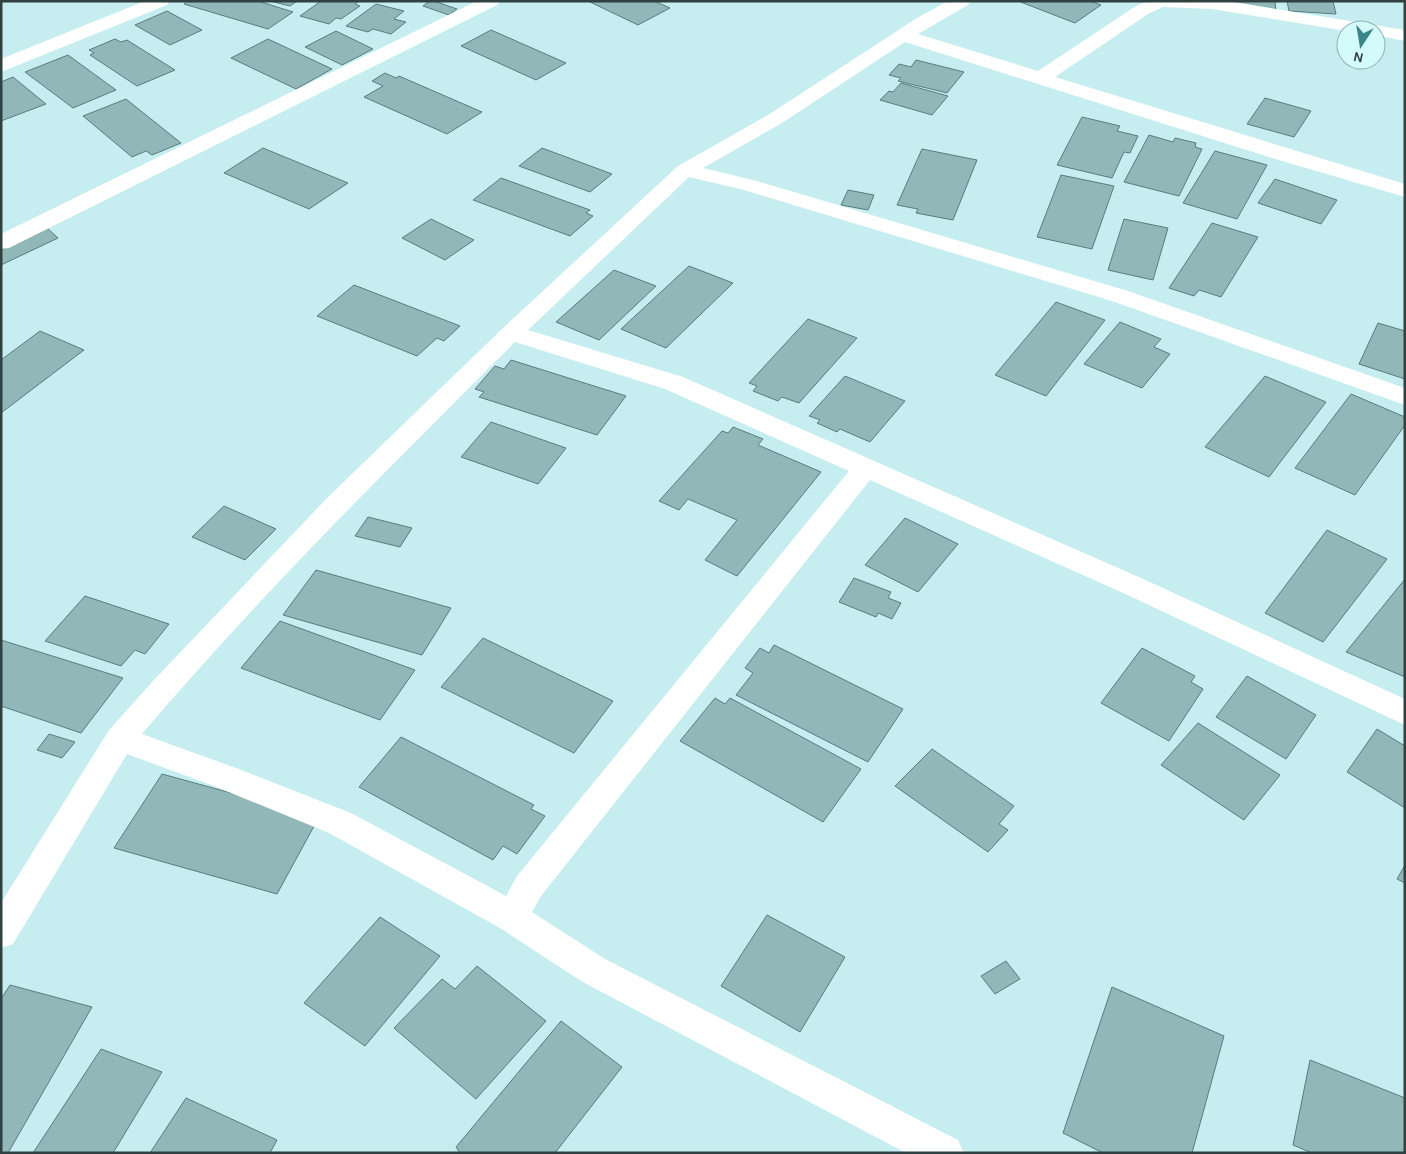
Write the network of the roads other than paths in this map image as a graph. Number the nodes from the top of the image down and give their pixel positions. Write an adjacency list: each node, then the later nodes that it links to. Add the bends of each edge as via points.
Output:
1 (161, 1): 8 (street)
2 (491, 1): 12 (street)
3 (962, 1): 6 (street)
4 (1336, 24): 9 (street, via 1212,4 1161,2 1142,10)
5 (1386, 32): 7 (street)
6 (903, 35): 9 (street); 10 (street, via 776,119)
7 (1405, 36)
8 (1, 66)
9 (1042, 77): 11 (street, via 1300,161)
10 (685, 170): 13 (street); 14 (street, via 750,185 1120,296)
11 (1405, 191)
12 (1, 243)
13 (511, 333): 15 (street, via 674,384); 17 (street, via 337,504)
14 (1405, 397)
15 (866, 468): 16 (street, via 1131,585); 18 (street, via 529,886)
16 (1405, 713)
17 (120, 739): 18 (street, via 340,823); 19 (street)
18 (512, 916): 20 (street, via 592,970)
19 (1, 933)
20 (945, 1153)

